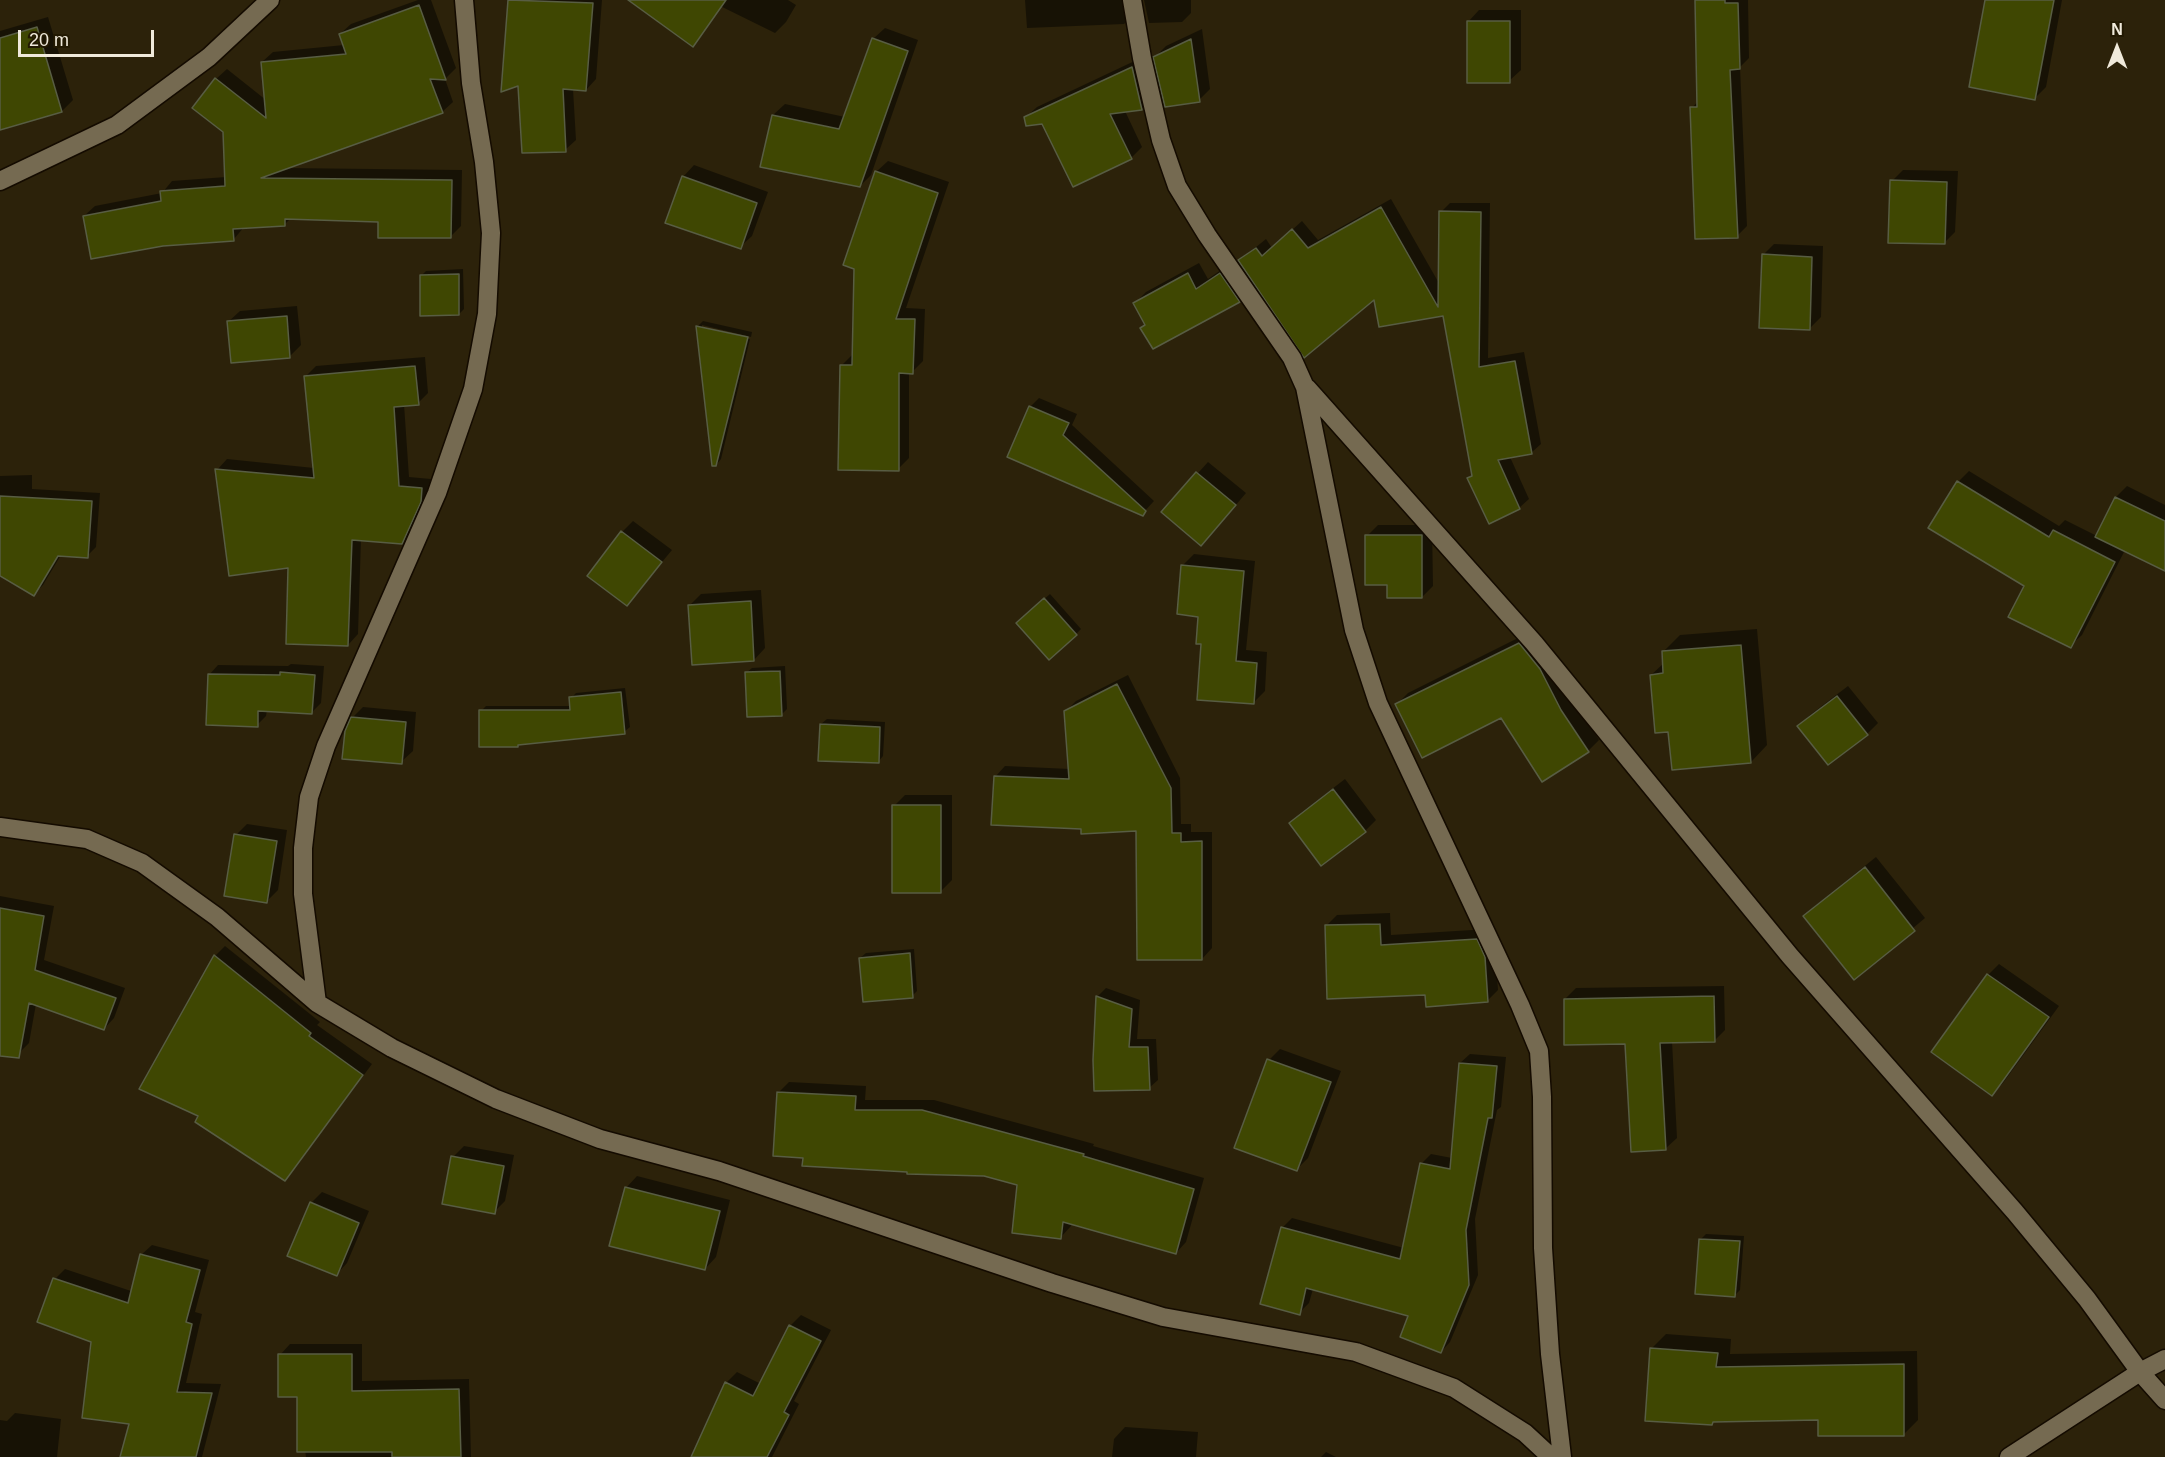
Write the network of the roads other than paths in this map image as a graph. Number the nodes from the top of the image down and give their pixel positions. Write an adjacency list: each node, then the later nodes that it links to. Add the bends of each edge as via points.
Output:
1 (270, 0): 4 (street, via 209,57 117,125)
2 (464, 0): 7 (street, via 491,233 487,314 473,389 437,493 326,746 309,797 303,894)
3 (1132, 0): 5 (street, via 1161,140 1177,186 1292,358)
4 (0, 181)
5 (1305, 387): 9 (street, via 1534,643 1790,956 2015,1212 2087,1299); 12 (street, via 1354,630 1378,703 1539,1051 1544,1260)
6 (0, 827): 7 (street, via 87,839 142,863 217,917)
7 (317, 1003): 11 (street, via 392,1048 486,1094 600,1139 719,1171 1163,1317 1356,1352 1454,1388 1526,1433)
8 (2165, 1359): 9 (street)
9 (2140, 1372): 10 (street); 13 (street)
10 (2165, 1400)
11 (1551, 1457)
12 (1562, 1457)
13 (2009, 1457)

